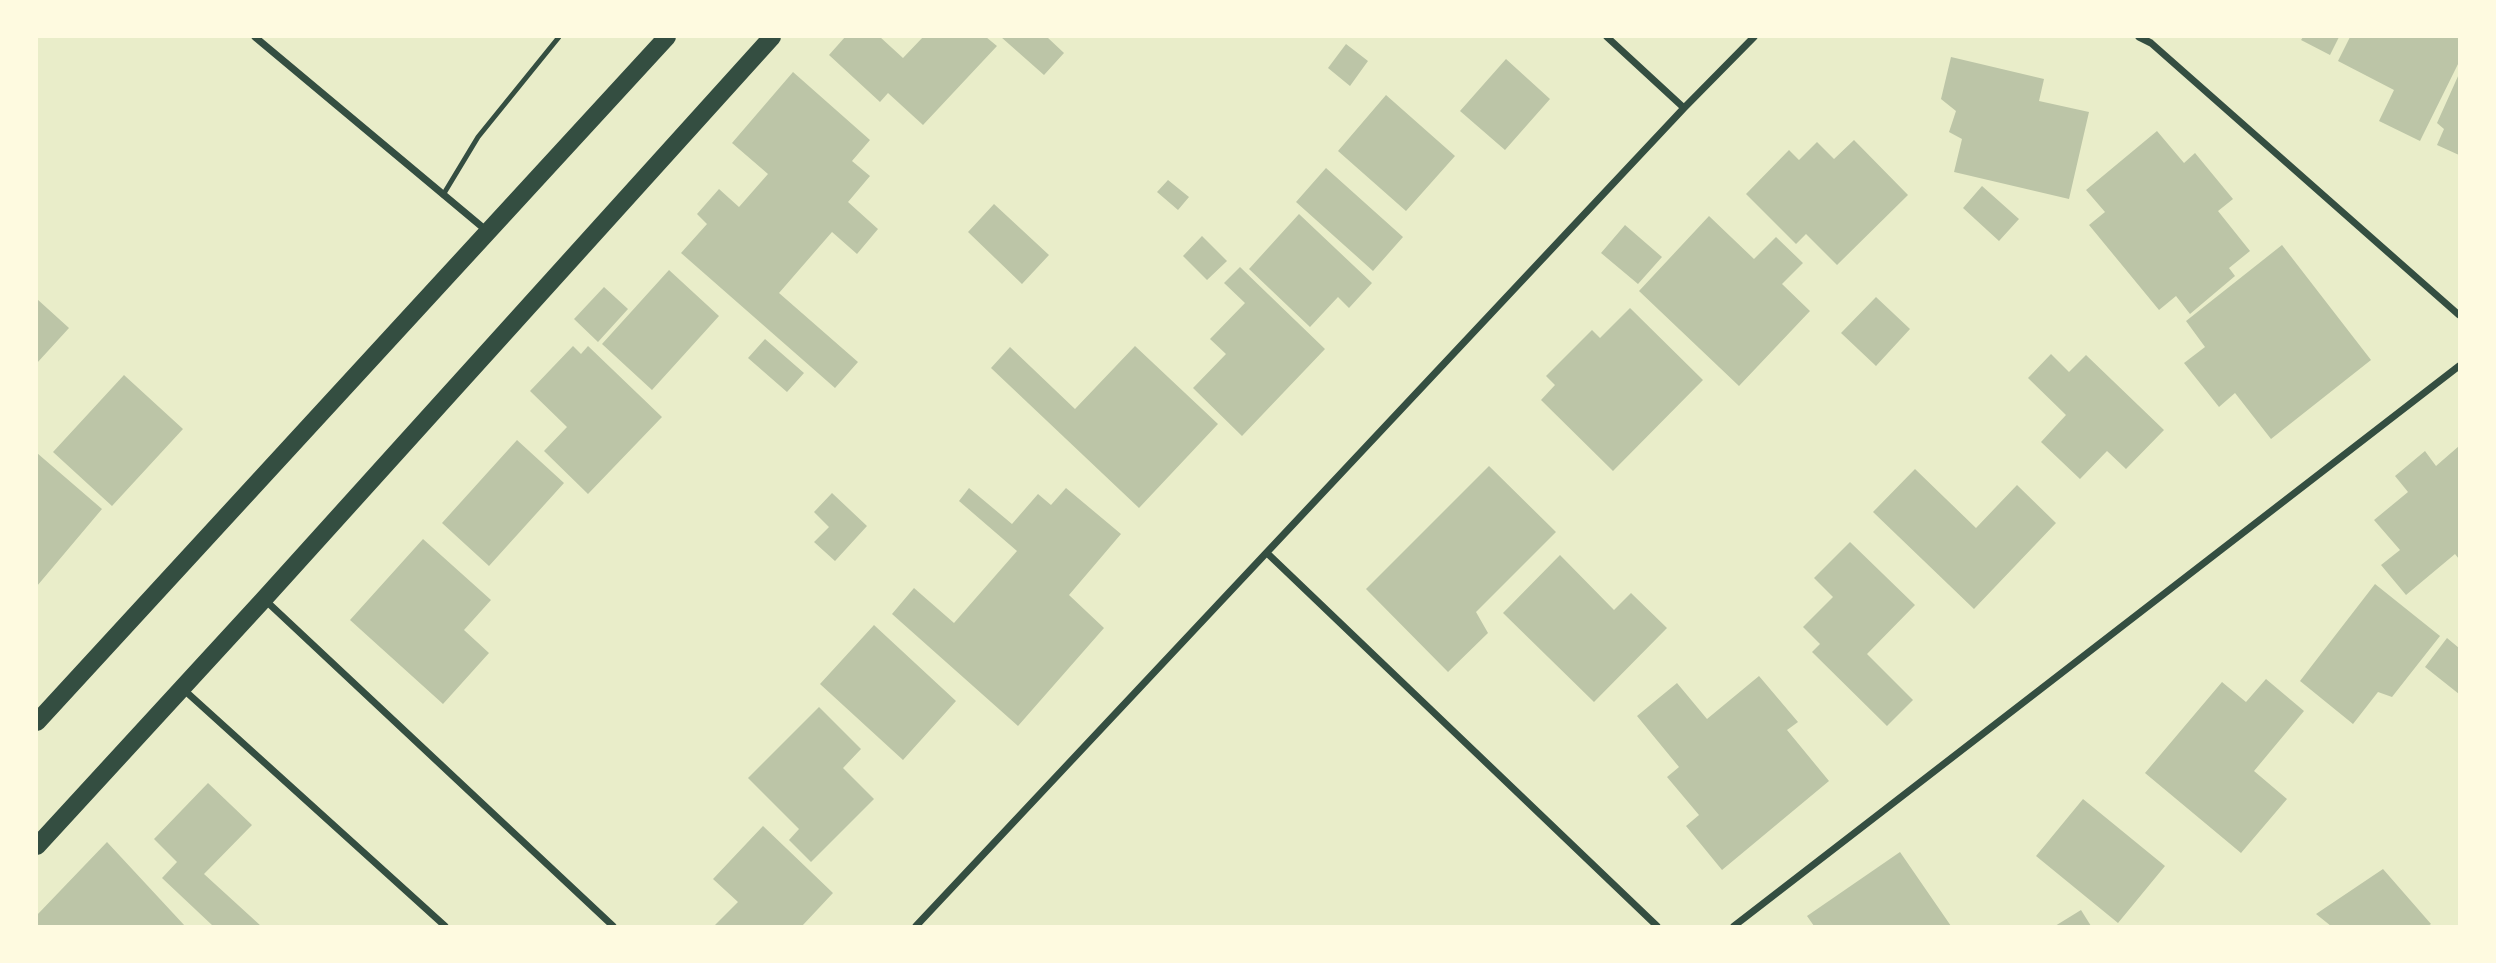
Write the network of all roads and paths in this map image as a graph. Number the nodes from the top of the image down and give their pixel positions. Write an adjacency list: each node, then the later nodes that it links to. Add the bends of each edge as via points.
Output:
1 (255, 37): 9 (street)
2 (559, 37): 9 (lane, via 478,137)
3 (667, 37): 10 (main road)
4 (772, 37): 14 (main road)
5 (1607, 37): 8 (street)
6 (1754, 37): 8 (street)
7 (2139, 37): 11 (street)
8 (1684, 108): 13 (street)
9 (443, 195): 10 (street)
10 (486, 231): 16 (main road)
11 (2459, 315)
12 (2459, 366): 22 (street)
13 (1266, 552): 20 (street); 21 (street)
14 (264, 599): 15 (main road); 19 (street)
15 (183, 688): 17 (main road); 18 (street)
16 (37, 722)
17 (37, 846)
18 (445, 926)
19 (613, 926)
20 (916, 926)
21 (1657, 926)
22 (1734, 926)

